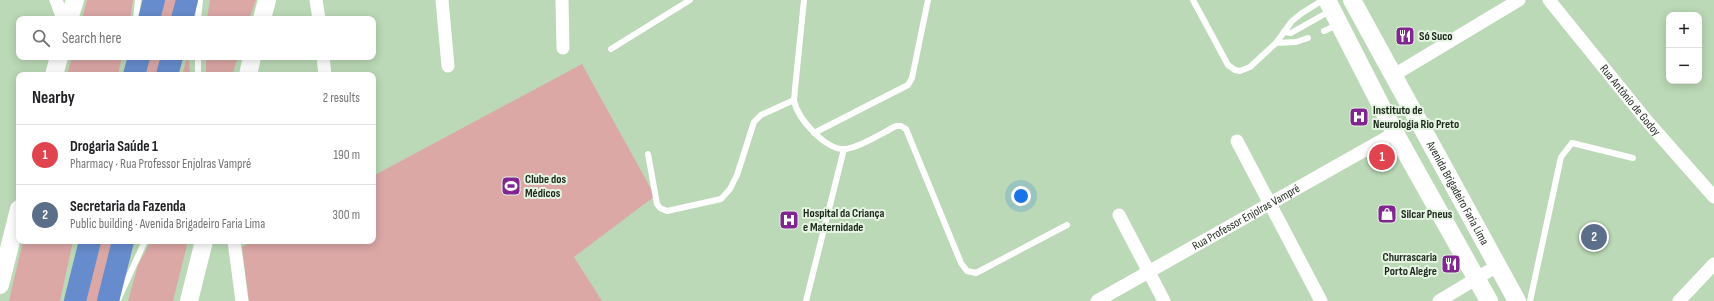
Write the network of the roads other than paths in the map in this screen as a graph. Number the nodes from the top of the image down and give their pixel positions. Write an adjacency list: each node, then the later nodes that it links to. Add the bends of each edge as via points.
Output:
1 (56, 0): 19 (street)
2 (75, 0): 20 (main road)
3 (138, 0): 21 (lane)
4 (154, 0): 22 (highway)
5 (187, 0): 23 (highway)
6 (200, 0): 24 (lane)
7 (267, 0): 25 (main road)
8 (316, 0): 26 (street)
9 (442, 0): 38 (street)
10 (562, 0): 30 (street)
11 (690, 0): 31 (lane)
12 (804, 0): 46 (lane)
13 (928, 0): 48 (lane, via 912,78 908,86)
14 (1193, 0): 29 (lane, via 1228,65 1235,70 1250,68)
15 (1352, 0): 45 (main road, Avenida Brigadeiro Faria Lima)
16 (1519, 0): 45 (street)
17 (1550, 0): 54 (street, Rua Antônio de Godoy, via 1647,121)
18 (1329, 13): 27 (lane, via 1292,33); 27 (lane, via 1302,13); 49 (main road, Avenida Brigadeiro Faria Lima)
19 (62, 16)
20 (70, 16)
21 (136, 16)
22 (150, 16)
23 (183, 16)
24 (198, 16)
25 (263, 16)
26 (319, 16)
27 (1284, 32): 29 (lane)
28 (1308, 38): 29 (lane, via 1296,42)
29 (1276, 43)
30 (563, 48)
31 (611, 49)
32 (58, 60): 39 (main road)
33 (138, 60): 40 (highway)
34 (171, 60): 41 (highway)
35 (198, 60): 42 (lane)
36 (251, 60): 43 (main road)
37 (323, 60): 44 (street)
38 (448, 66)
39 (55, 72)
40 (135, 72)
41 (168, 72)
42 (198, 72)
43 (249, 72)
44 (325, 72)
45 (1394, 75): 47 (main road, Avenida Brigadeiro Faria Lima)
46 (794, 100): 48 (lane, via 798,111); 52 (lane, via 762,115 754,122 736,175 730,189 721,199 667,211 660,208 657,204)
47 (1418, 120): 49 (main road); 65 (main road, Avenida Brigadeiro Faria Lima)
48 (814, 133): 51 (lane, via 834,147)
49 (1395, 133): 55 (street, Rua Professor Enjolras Vampré); 67 (main road, Avenida Brigadeiro Faria Lima)
50 (1238, 141): 55 (street)
51 (844, 149): 58 (lane, via 896,126 906,129 961,263 967,271 976,273); 74 (lane)
52 (648, 154)
53 (1633, 158): 81 (lane, via 1572,143 1566,149 1561,157)
54 (1714, 197)
55 (1269, 204): 66 (street, Rua Professor Enjolras Vampré); 77 (street)
56 (1119, 215): 66 (street)
57 (16, 221): 68 (main road)
58 (1067, 225)
59 (89, 244): 69 (highway)
60 (122, 244): 70 (highway)
61 (144, 244): 71 (lane)
62 (203, 244): 72 (main road)
63 (234, 244): 73 (street)
64 (1714, 264): 82 (street)
65 (1497, 266): 67 (street); 80 (main road, Avenida Brigadeiro Faria Lima)
66 (1149, 272): 75 (street, Rua Professor Enjolras Vampré); 76 (street)
67 (1476, 278): 78 (street); 79 (main road, Avenida Brigadeiro Faria Lima)
68 (0, 285)
69 (75, 301)
70 (108, 301)
71 (118, 301)
72 (189, 301)
73 (242, 301)
74 (806, 301)
75 (1097, 301)
76 (1164, 301)
77 (1321, 301)
78 (1439, 301)
79 (1489, 301)
80 (1517, 301)
81 (1530, 301)
82 (1679, 301)

